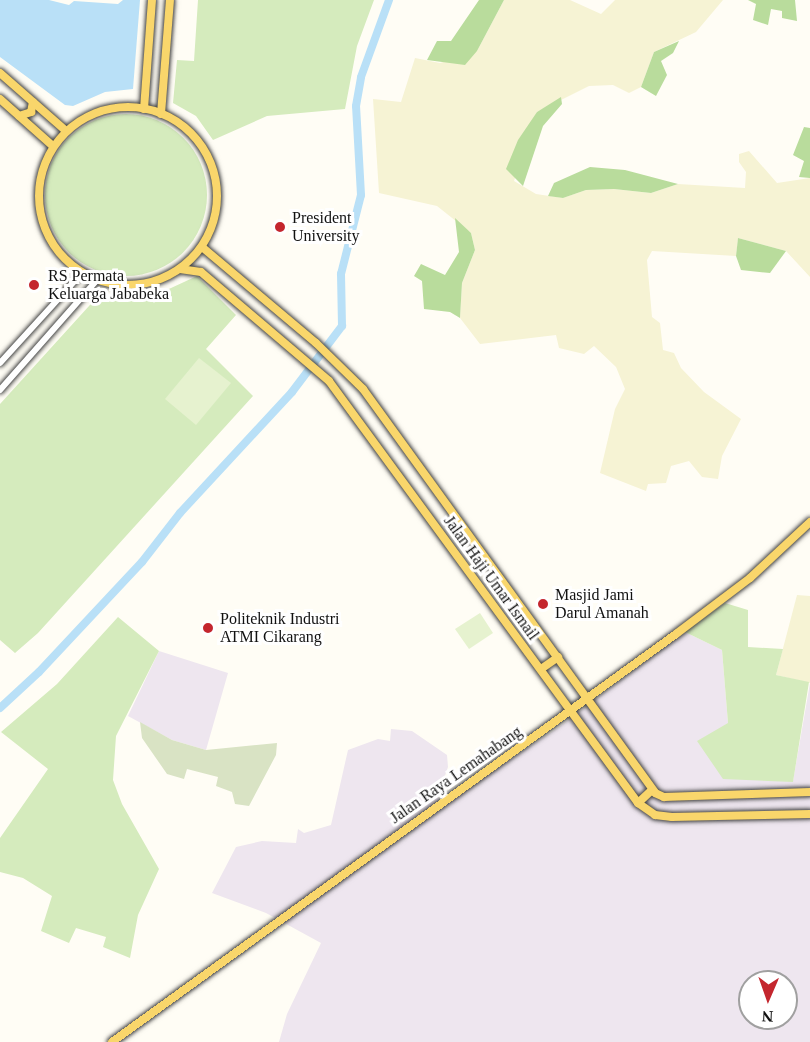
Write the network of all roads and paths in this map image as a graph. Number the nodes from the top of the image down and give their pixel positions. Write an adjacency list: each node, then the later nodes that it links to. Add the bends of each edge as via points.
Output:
1 (152, 0): 6 (main road)
2 (170, 0): 7 (main road)
3 (0, 73): 5 (main road)
4 (0, 99): 8 (main road)
5 (33, 102): 8 (main road, via 29,114); 9 (main road)
6 (144, 109): 7 (main road); 9 (main road, via 102,111)
7 (161, 114): 11 (main road, via 195,137 214,172 216,211)
8 (19, 116): 10 (main road)
9 (66, 131): 10 (main road)
10 (53, 146): 13 (main road, via 40,178 39,212 52,244)
11 (202, 247): 12 (main road); 18 (main road, Jalan Haji Umar Ismail, via 334,359 370,398)
12 (180, 269): 14 (main road, via 140,285); 19 (main road, Jalan Haji Umar Ismail, via 197,269 320,372 359,419)
13 (82, 273): 14 (main road); 15 (street)
14 (97, 280): 16 (street)
15 (0, 363)
16 (0, 390)
17 (810, 522): 21 (main road, Jalan Raya Lemahabang, via 750,578)
18 (558, 657): 19 (main road); 20 (main road, Jalan Haji Umar Ismail)
19 (541, 669): 22 (main road, Jalan Haji Umar Ismail)
20 (579, 685): 21 (main road); 23 (main road, Jalan Haji Umar Ismail)
21 (601, 689): 23 (main road, Jalan Raya Lemahabang); 25 (main road)
22 (560, 694): 24 (main road, Jalan Haji Umar Ismail); 26 (main road)
23 (588, 699): 24 (main road, Jalan Raya Lemahabang); 25 (main road, Jalan Haji Umar Ismail)
24 (572, 710): 26 (main road, Jalan Raya Lemahabang); 29 (main road, Jalan Haji Umar Ismail)
25 (597, 711): 27 (main road, Jalan Haji Umar Ismail)
26 (559, 719): 31 (main road, Jalan Raya Lemahabang)
27 (652, 790): 28 (main road, via 664,797); 29 (main road)
28 (810, 792)
29 (638, 803): 30 (main road, Jalan Haji Umar Ismail, via 655,815 672,817)
30 (810, 814)
31 (112, 1042)

